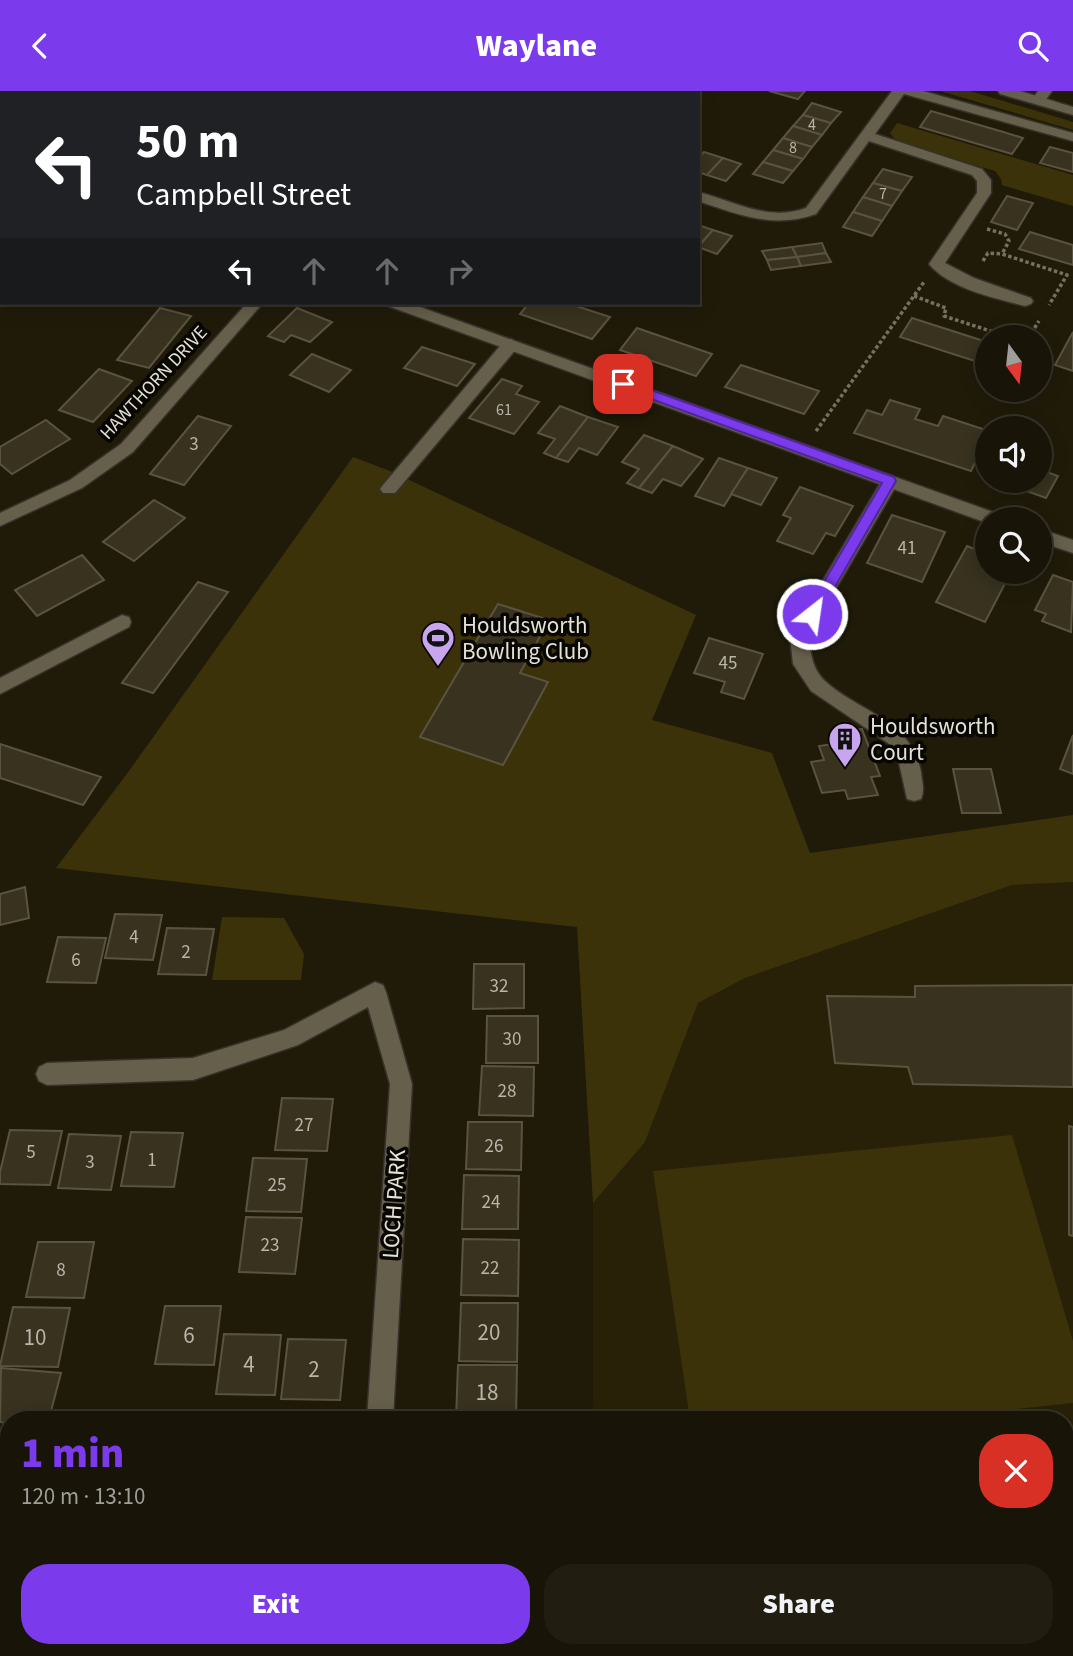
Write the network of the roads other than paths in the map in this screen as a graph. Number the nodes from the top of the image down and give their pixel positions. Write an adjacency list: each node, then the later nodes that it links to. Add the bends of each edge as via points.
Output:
1 (899, 91): 6 (street)
2 (908, 91): 7 (street)
3 (1005, 91): 4 (street)
4 (1041, 96): 5 (street)
5 (1073, 111)
6 (864, 135): 8 (street, via 811,211 795,219 776,221); 9 (street, via 977,172 984,180 984,194 937,264 975,286)
7 (1073, 137)
8 (700, 197)
9 (1025, 301)
10 (253, 305): 16 (street, HAWTHORN DRIVE, via 127,448 76,484)
11 (400, 305): 12 (street)
12 (511, 344): 13 (street); 14 (street)
13 (890, 481): 15 (street); 21 (street, via 799,636 803,664 818,686 895,737 909,763)
14 (390, 489)
15 (975, 512)
16 (0, 520)
17 (1052, 539): 18 (street)
18 (1073, 547)
19 (122, 622): 20 (street)
20 (0, 687)
21 (914, 793)
22 (47, 1074): 23 (street, LOCH PARK, via 193,1069 290,1038 375,992 401,1084)
23 (381, 1411)

